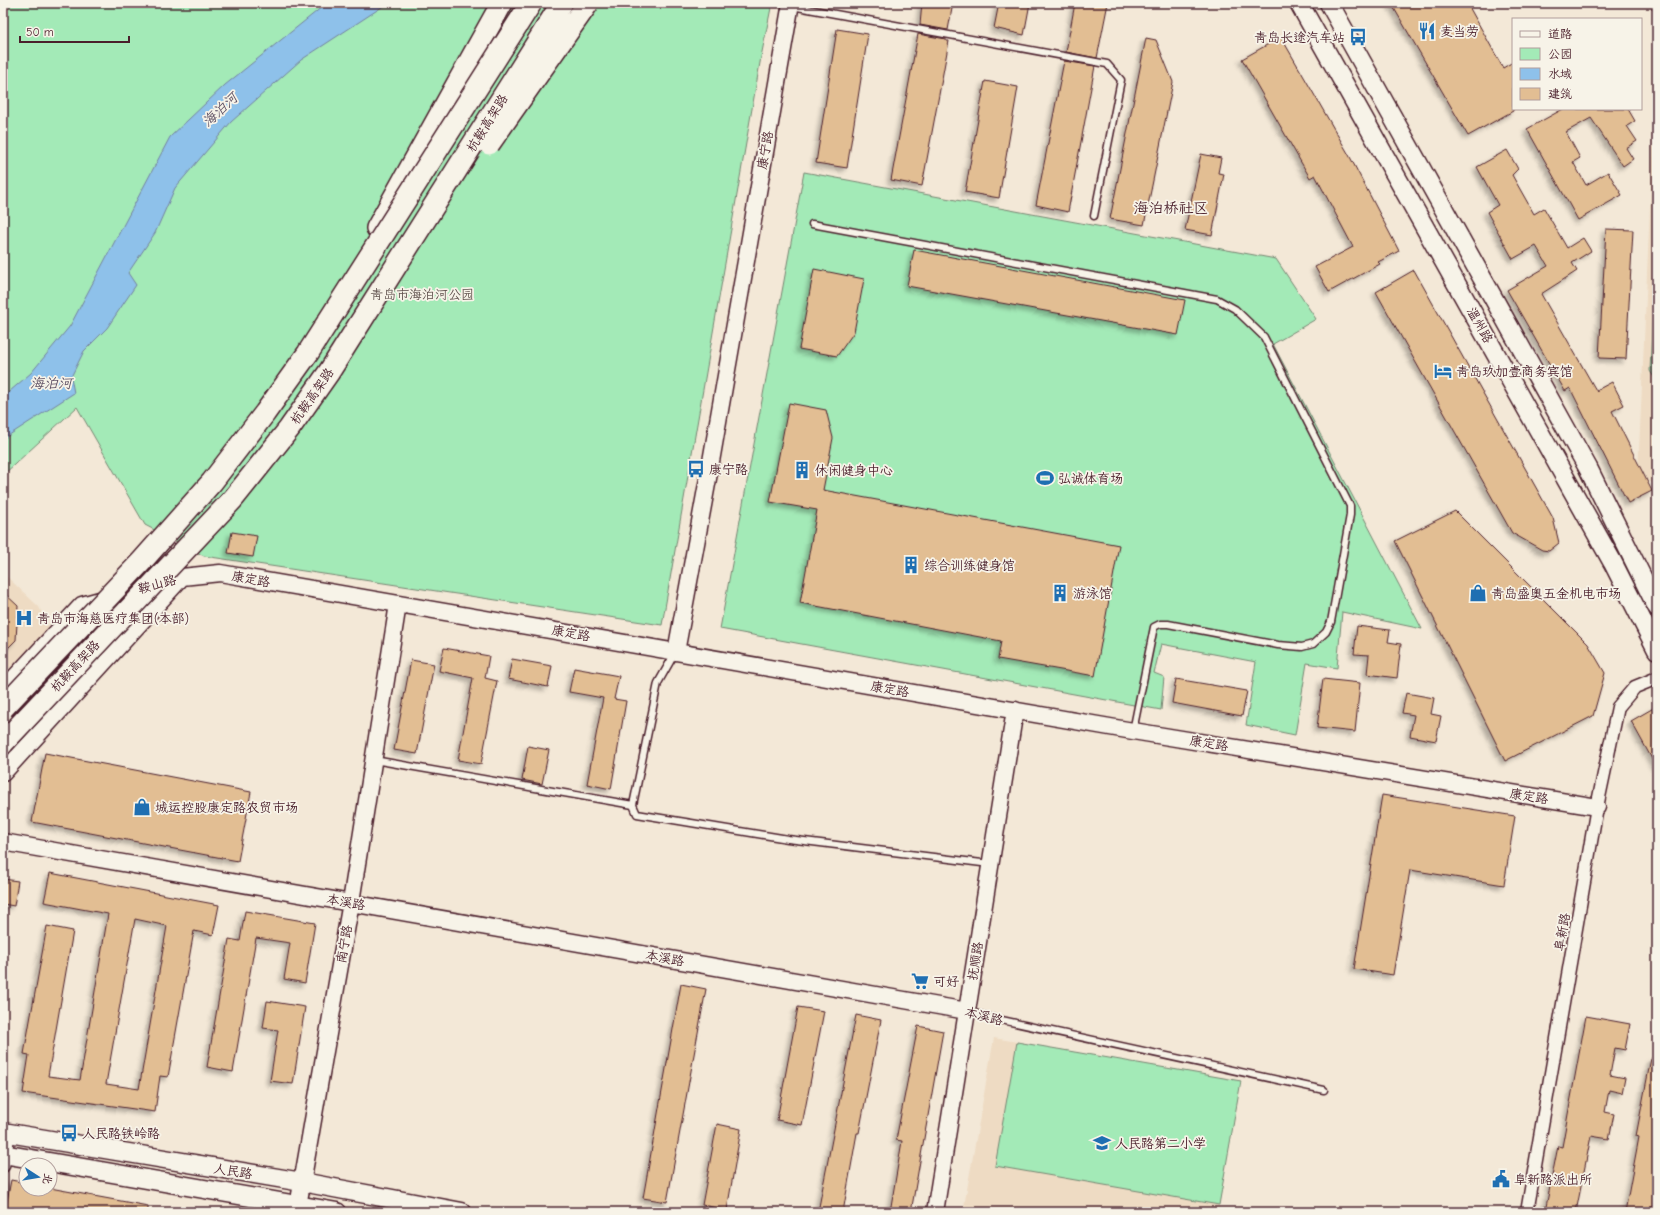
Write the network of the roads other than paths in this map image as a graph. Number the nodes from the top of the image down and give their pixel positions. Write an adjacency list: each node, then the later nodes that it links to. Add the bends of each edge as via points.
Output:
1 (502, 3): 10 (highway, bridge)
2 (531, 3): 10 (highway, 杭鞍高架路, bridge)
3 (562, 3): 11 (highway, 杭鞍高架路, bridge)
4 (588, 3): 11 (highway, bridge)
5 (1299, 3): 15 (main road, 温州路, via 1613,563)
6 (1329, 3): 14 (main road, 温州路, via 1588,468)
7 (790, 4): 8 (lane, via 1107,64 1121,80); 16 (street, 康宁路)
8 (1094, 216)
9 (812, 224): 21 (lane, via 1217,300 1235,309 1264,337 1350,506 1331,622 1319,640 1302,647 1278,645 1168,624 1154,627)
10 (308, 353): 19 (highway, 杭鞍高架路, bridge, via 212,482 142,561)
11 (330, 372): 22 (highway, 杭鞍高架路, bridge, via 289,429 233,499)
12 (182, 577): 13 (street, 康定路, via 220,573); 18 (street, 鞍山路, via 82,605); 24 (street, 鞍山路)
13 (398, 604): 16 (street, 康定路); 23 (street, 南宁路)
14 (1657, 607)
15 (1657, 650)
16 (676, 652): 20 (street, 康定路); 25 (lane, via 658,683)
17 (1657, 678): 26 (street, 阜新路, via 1635,687 1618,707)
18 (3, 690)
19 (3, 708)
20 (1015, 710): 21 (street, 康定路); 28 (street, 抚顺路)
21 (1133, 730): 26 (street, 康定路)
22 (3, 743)
23 (374, 760): 25 (lane); 29 (street, 南宁路)
24 (3, 773)
25 (633, 805): 28 (lane, via 637,814 780,838)
26 (1598, 807): 39 (street, 阜新路)
27 (3, 842): 29 (street, 本溪路)
28 (991, 864): 30 (street, 抚顺路)
29 (351, 902): 30 (street, 本溪路); 34 (street, 南宁路)
30 (967, 1011): 31 (lane, 本溪路); 38 (street, 抚顺路)
31 (1324, 1090)
32 (6, 1132): 33 (street); 34 (main road, 人民路)
33 (4, 1158): 35 (main road, 人民路)
34 (302, 1182): 35 (street, 南宁路); 37 (main road, 人民路)
35 (297, 1209): 36 (main road, 人民路)
36 (337, 1212)
37 (462, 1212)
38 (935, 1212)
39 (1527, 1212)

